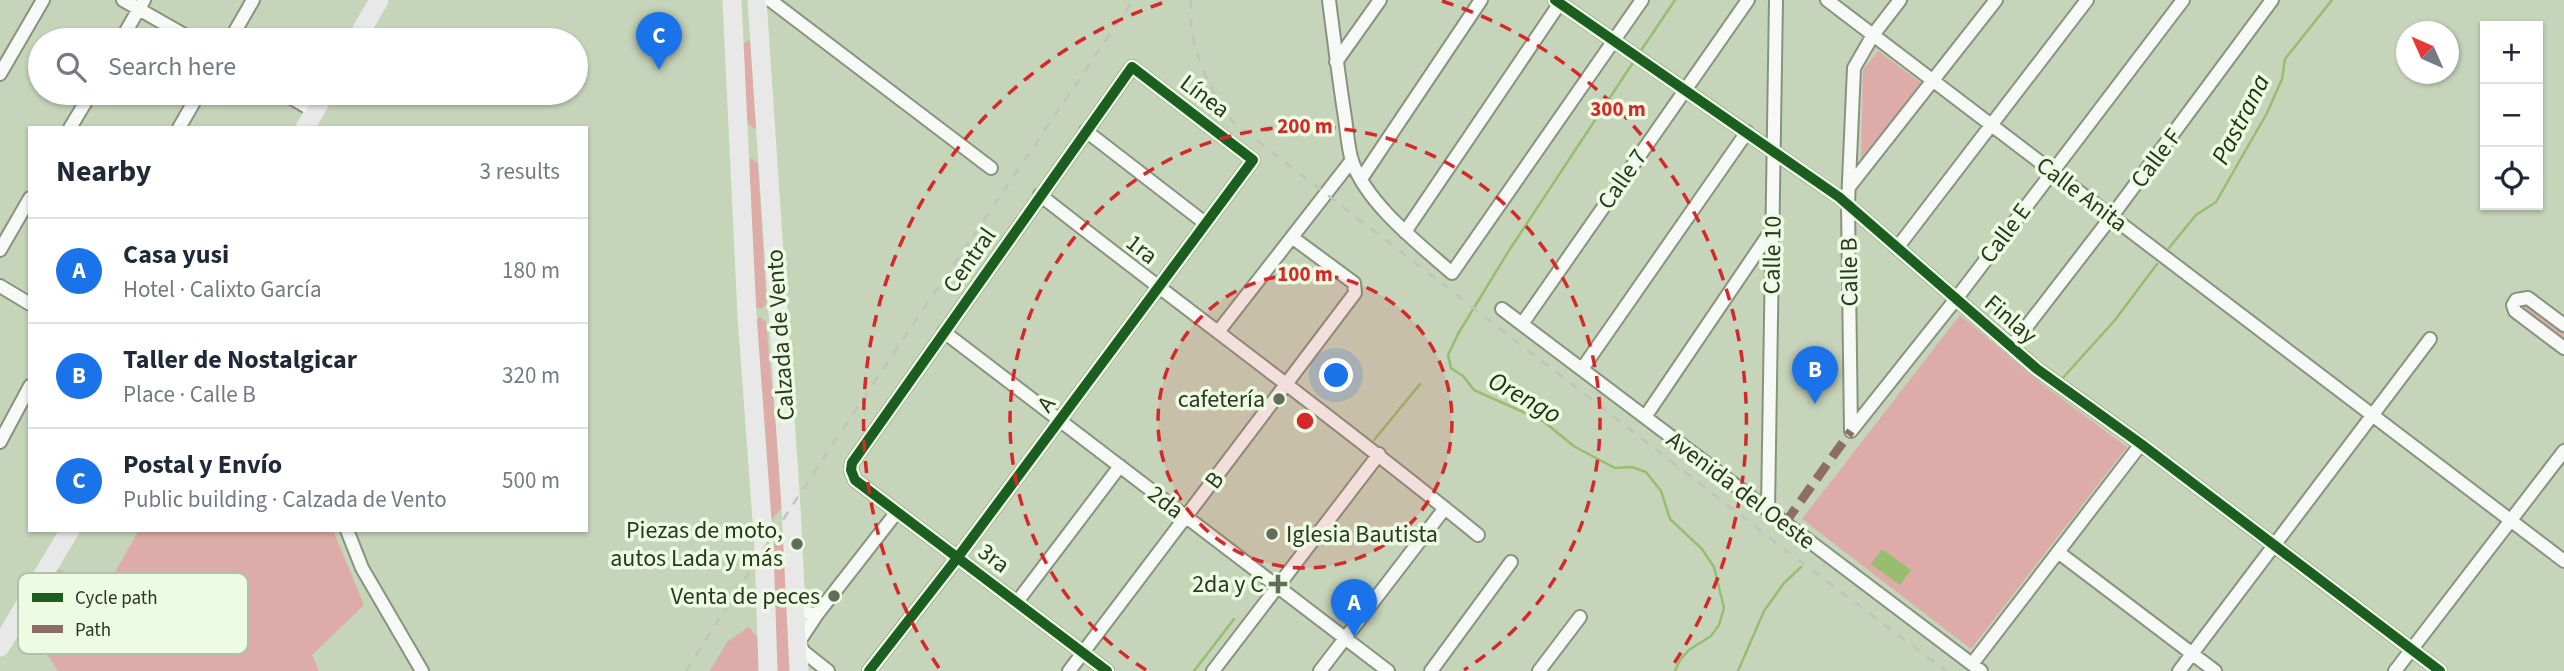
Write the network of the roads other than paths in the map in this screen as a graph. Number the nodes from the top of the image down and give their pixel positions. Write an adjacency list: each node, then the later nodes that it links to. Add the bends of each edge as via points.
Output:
1 (43, 0): 30 (street)
2 (124, 0): 21 (street)
3 (253, 0): 24 (street)
4 (379, 0): 25 (main road)
5 (732, 0): 44 (main road, Calzada de Vento)
6 (757, 0): 45 (main road, Calzada de Vento)
7 (770, 0): 49 (street)
8 (1329, 0): 28 (street)
9 (1380, 0): 28 (street)
10 (1482, 0): 51 (street)
11 (1642, 0): 27 (street)
12 (1748, 0): 32 (street, Calle 7)
13 (1776, 0): 46 (street, Calle 10)
14 (1827, 0): 26 (street, Calle Anita)
15 (1900, 0): 26 (street, Calle B)
16 (1996, 0): 31 (street)
17 (2087, 0): 41 (street)
18 (2183, 0): 50 (street, Calle E)
19 (2272, 0): 55 (street, Calle F)
20 (1559, 1): 27 (street, Finlay); 58 (street)
21 (142, 5): 22 (street); 23 (street)
22 (128, 28)
23 (176, 28)
24 (237, 28)
25 (363, 28)
26 (1873, 36): 31 (street, Calle Anita); 53 (street, Calle B, via 1854,68)
27 (1615, 40): 32 (street, Finlay); 58 (street, via 1452,273)
28 (1336, 62): 48 (street)
29 (1132, 67): 42 (street, Central); 47 (street, Línea)
30 (0, 74)
31 (1933, 81): 41 (street, Calle Anita); 53 (street)
32 (1685, 89): 43 (street, Finlay); 69 (street, Calle 7)
33 (84, 105): 38 (street)
34 (192, 105): 39 (street)
35 (304, 105): 37 (street)
36 (318, 105): 37 (main road)
37 (314, 111): 40 (main road)
38 (71, 126)
39 (180, 126)
40 (306, 126)
41 (1991, 126): 50 (street, Calle Anita); 60 (street)
42 (1086, 131): 52 (street, Central); 56 (street)
43 (1747, 132): 46 (street, Finlay); 76 (street)
44 (738, 144): 45 (main road); 68 (main road, Calzada de Vento)
45 (766, 145): 67 (main road, Calzada de Vento)
46 (1775, 152): 53 (street, Finlay); 57 (street, Calle 10)
47 (1252, 159): 56 (street, A)
48 (1352, 160): 51 (street); 59 (street)
49 (991, 168)
50 (2051, 171): 55 (street, Calle Anita); 64 (street, Calle E)
51 (1361, 179): 58 (street)
52 (1040, 195): 63 (street, 1ra); 71 (street, Central)
53 (1845, 196): 60 (street, Finlay); 82 (street, Calle B)
54 (28, 201): 61 (street)
55 (2112, 216): 74 (street, Calle F); 79 (street, Calle Anita)
56 (1205, 223): 63 (street, A)
57 (1772, 231): 80 (street); 90 (street, Calle 10)
58 (1405, 232)
59 (1293, 238): 72 (street); 77 (street, B, via 1356,288)
60 (1897, 248): 64 (street, Finlay)
61 (0, 250)
62 (0, 286): 65 (street)
63 (1159, 289): 72 (street, 1ra); 81 (street, A)
64 (1956, 299): 74 (street, Finlay); 82 (street, Calle E)
65 (28, 303)
66 (1502, 309): 69 (street, Avenida del Oeste)
67 (778, 313): 68 (main road); 104 (main road, Calzada de Vento)
68 (747, 316): 117 (main road, Calzada de Vento)
69 (1521, 324): 76 (street, Avenida del Oeste)
70 (2564, 326): 75 (street, via 2528,298 2513,305)
71 (944, 332): 81 (street, 2da); 88 (street, Central, via 852,463)
72 (1218, 332): 77 (street, 1ra)
73 (2430, 339): 79 (street)
74 (2011, 347): 84 (street, Finlay)
75 (2564, 348)
76 (1581, 369): 80 (street, Avenida del Oeste)
77 (1286, 385): 86 (street, 1ra); 92 (street, B)
78 (28, 390): 83 (street)
79 (2373, 414): 93 (street, Calle Anita); 97 (street)
80 (1645, 418): 90 (street, Avenida del Oeste)
81 (1060, 421): 87 (street, 2da); 99 (street, A)
82 (1851, 431)
83 (0, 442)
84 (2141, 444): 97 (street, Finlay); 98 (street)
85 (2564, 451): 93 (street)
86 (1379, 454): 89 (street, 1ra); 103 (street)
87 (1120, 466): 92 (street, 2da); 105 (street)
88 (855, 480): 91 (street, 3ra)
89 (1445, 508): 96 (street, 1ra); 109 (street)
90 (1769, 510): 115 (street, Avenida del Oeste)
91 (895, 513): 99 (street, 3ra); 106 (street)
92 (1185, 518): 103 (street, 2da); 113 (street, B)
93 (2511, 521): 101 (street, Calle Anita); 112 (street)
94 (69, 532): 102 (main road)
95 (348, 532): 116 (street, via 362,568)
96 (1478, 535)
97 (2274, 545): 112 (street, Finlay); 114 (street)
98 (2058, 552): 114 (street); 115 (street)
99 (958, 557): 105 (street, 3ra); 120 (street, A)
100 (1511, 562): 126 (street)
101 (2564, 562)
102 (44, 573)
103 (1279, 587): 109 (street, 2da); 123 (street)
104 (795, 601): 106 (street, via 810,614); 110 (main road, Calzada de Vento)
105 (1017, 602): 113 (street, 3ra)
106 (818, 613): 110 (street)
107 (18, 617): 111 (main road)
108 (1580, 617): 127 (street)
109 (1345, 638): 124 (street); 125 (street, 2da)
110 (798, 643): 118 (main road, Calzada de Vento); 119 (street)
111 (0, 647)
112 (2412, 649): 130 (street); 131 (street, Finlay)
113 (1083, 653): 121 (street, B); 122 (street, 3ra)
114 (2192, 653): 128 (street); 129 (street)
115 (1976, 668)
116 (422, 671)
117 (768, 671)
118 (799, 671)
119 (828, 671)
120 (869, 671)
121 (1069, 671)
122 (1107, 671)
123 (1213, 671)
124 (1321, 671)
125 (1388, 671)
126 (1431, 671)
127 (1539, 671)
128 (2179, 671)
129 (2215, 671)
130 (2395, 671)
131 (2440, 671)

